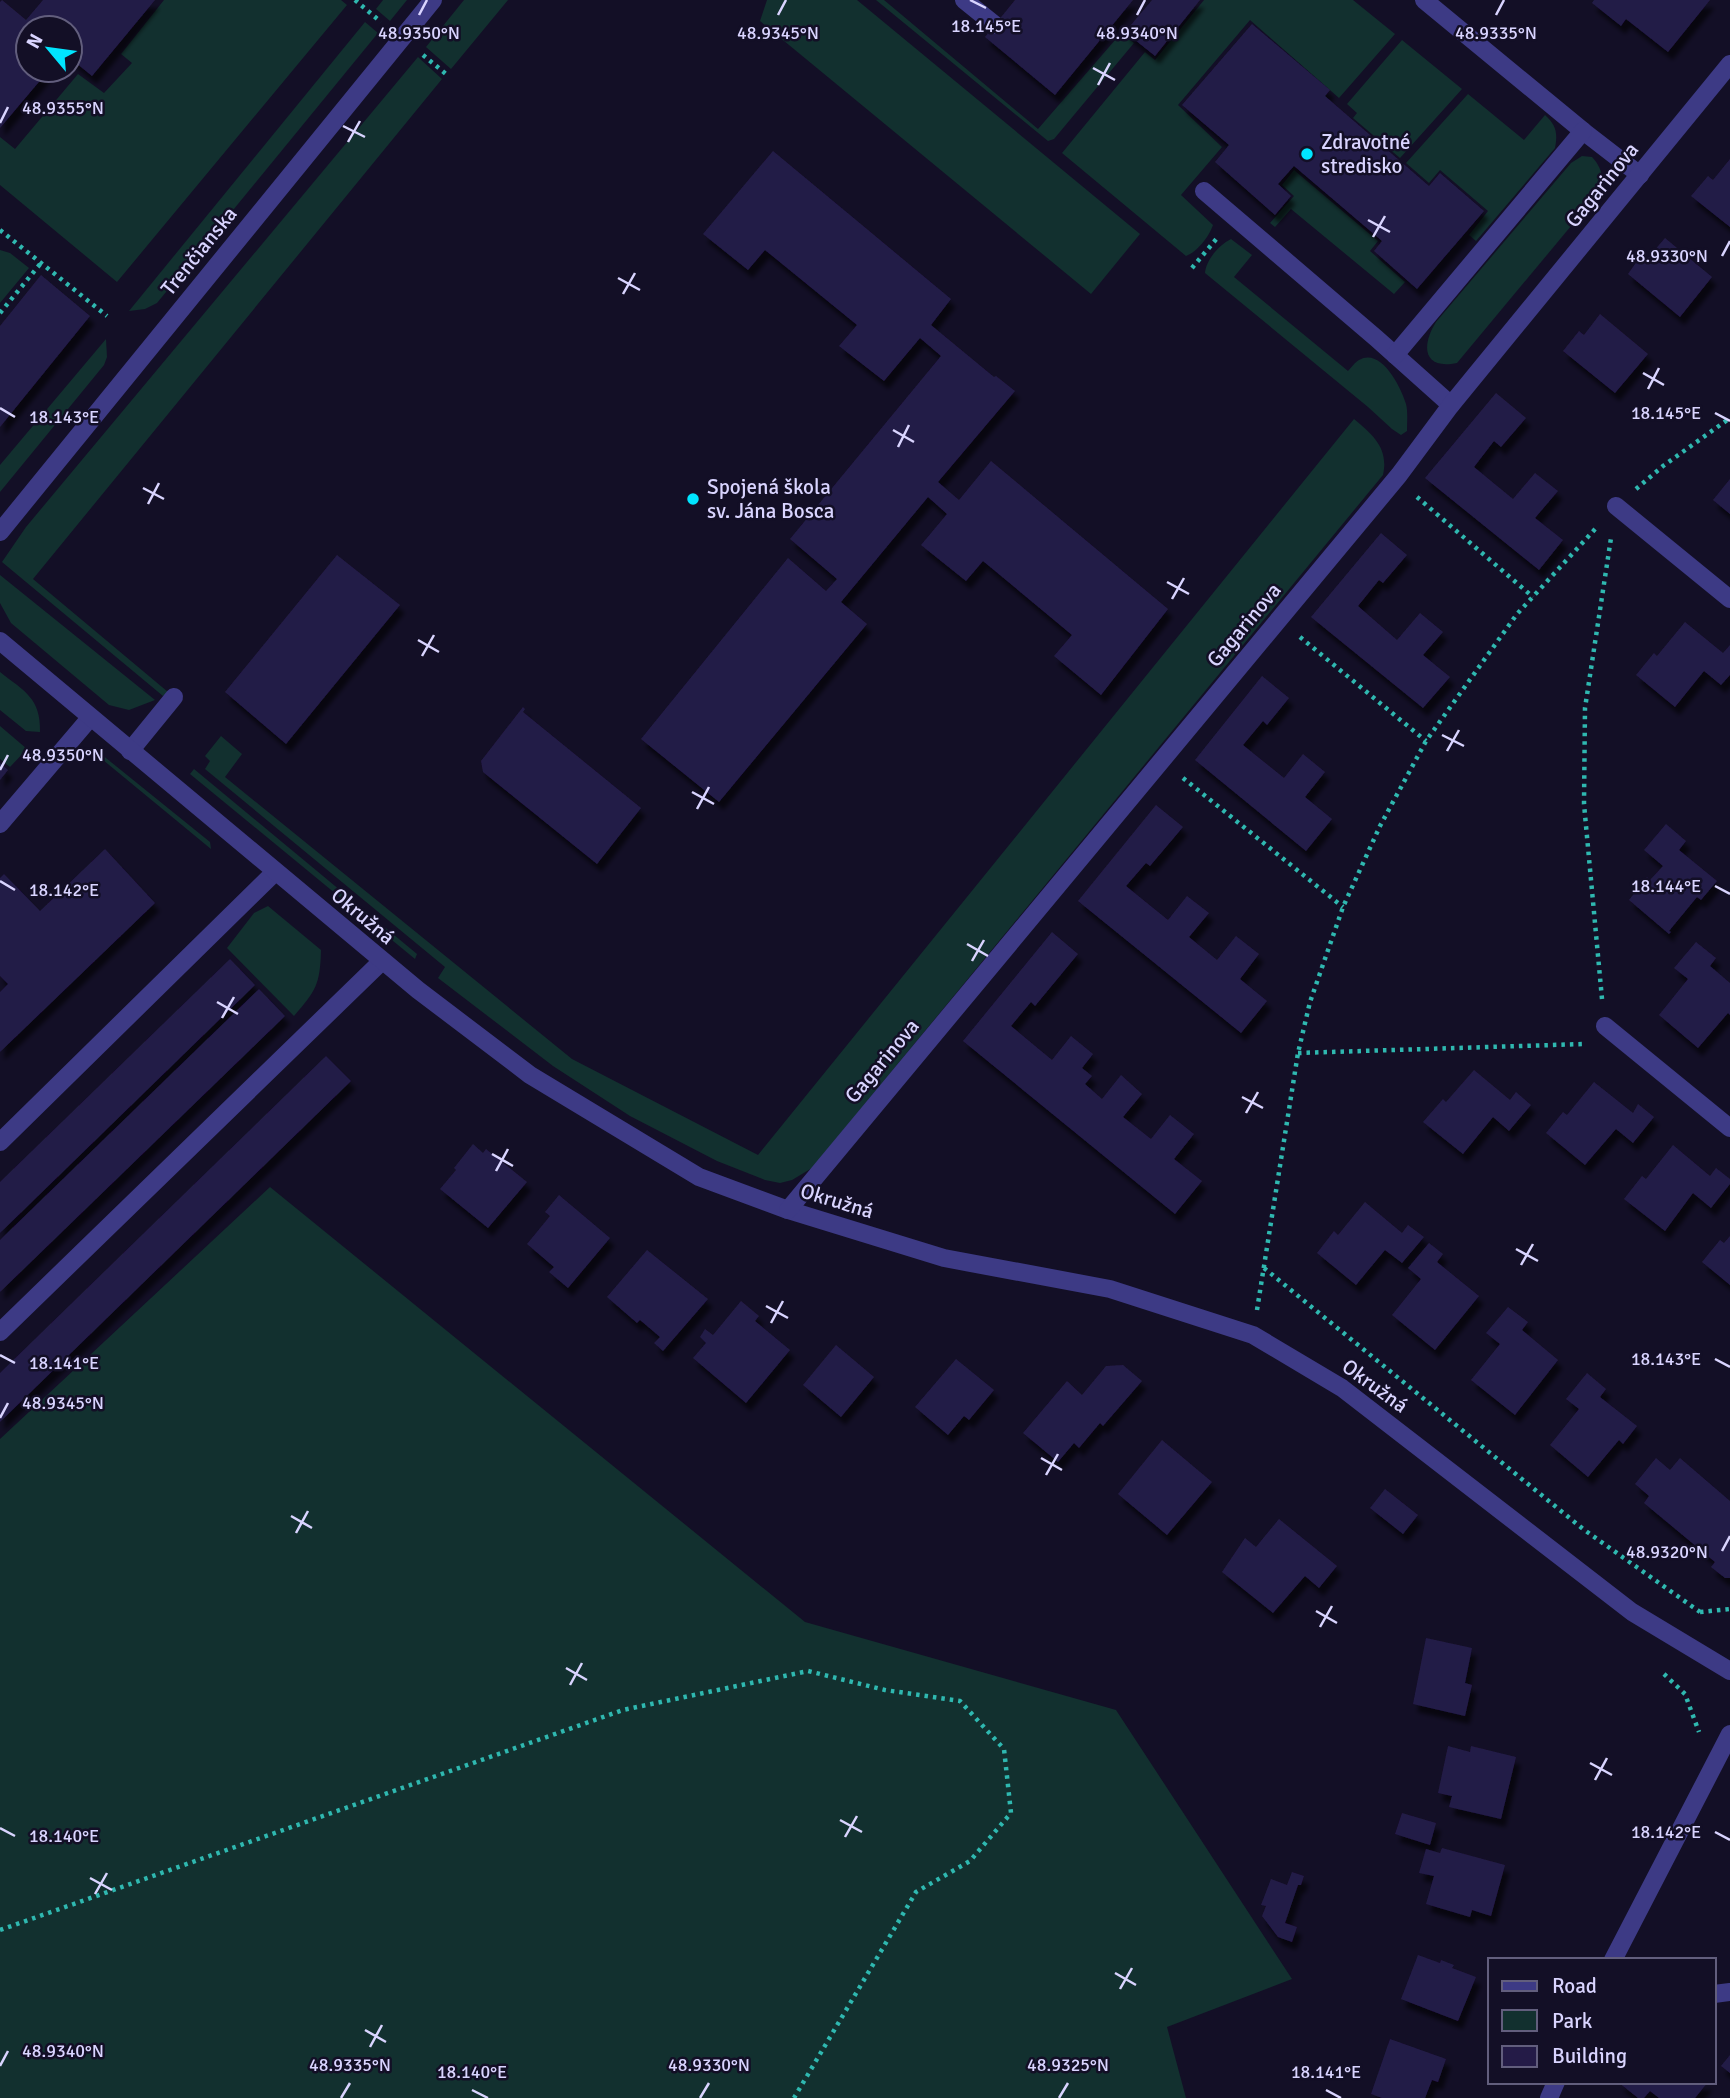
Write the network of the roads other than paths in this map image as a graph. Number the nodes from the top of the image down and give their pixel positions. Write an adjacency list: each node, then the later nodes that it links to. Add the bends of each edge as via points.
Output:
1 (433, 0): 12 (street, Trenčianska)
2 (964, 0): 4 (street)
3 (1424, 0): 6 (street)
4 (995, 25)
5 (1730, 65): 7 (street, Gagarinova)
6 (1583, 131): 7 (street); 9 (street)
7 (1640, 175): 10 (street, Gagarinova)
8 (1204, 191): 9 (street)
9 (1395, 355): 10 (street)
10 (1451, 405): 24 (street, Gagarinova, via 1399,475)
11 (1616, 506): 13 (street)
12 (0, 532)
13 (1730, 600)
14 (0, 641): 16 (street, Okružná)
15 (174, 697): 17 (street)
16 (90, 718): 17 (street, Okružná); 18 (street)
17 (130, 751): 19 (street, Okružná)
18 (0, 824)
19 (275, 872): 20 (street, Okružná); 23 (street)
20 (382, 961): 24 (street, Okružná, via 530,1075 699,1177); 25 (street)
21 (1605, 1026): 22 (street)
22 (1730, 1128)
23 (0, 1142)
24 (788, 1210): 26 (street, Okružná, via 944,1258 1110,1289 1253,1335 1342,1388 1632,1612)
25 (0, 1332)
26 (1730, 1671)
27 (1730, 1734): 28 (street)
28 (1615, 1958)

